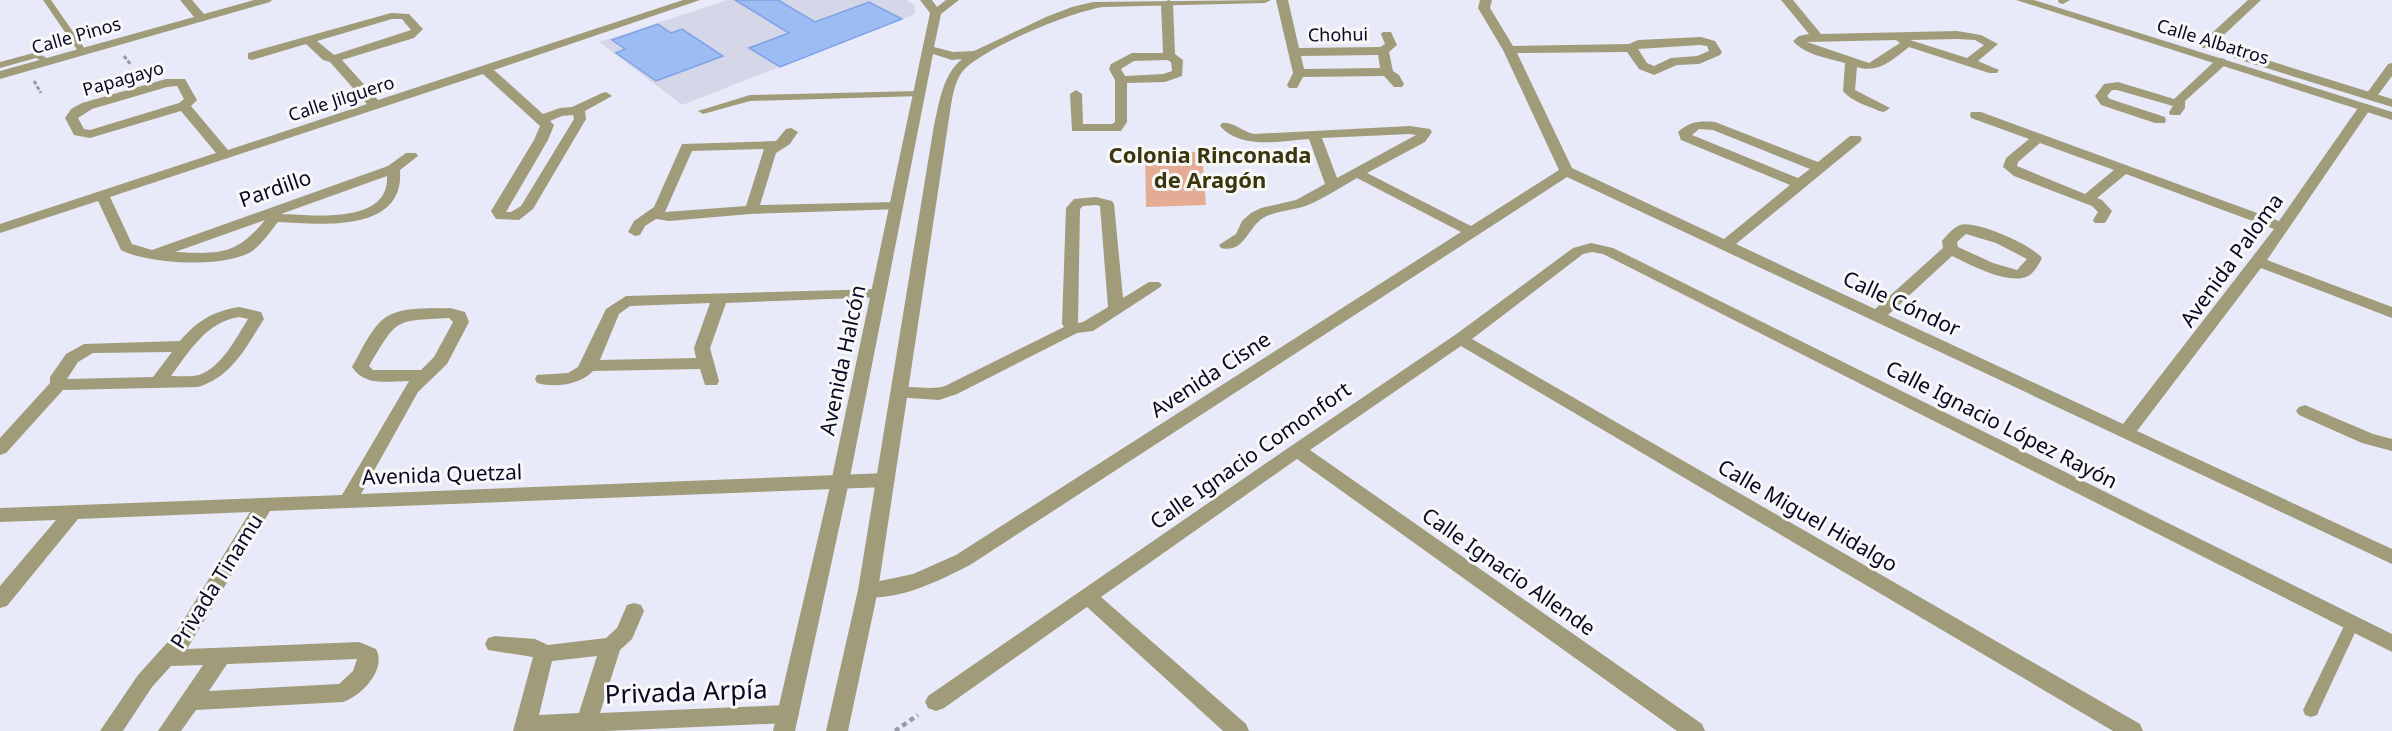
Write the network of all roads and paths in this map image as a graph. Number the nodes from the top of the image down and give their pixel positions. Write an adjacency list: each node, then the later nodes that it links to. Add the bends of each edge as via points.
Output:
1 (47, 0): 29 (lane)
2 (186, 0): 19 (street)
3 (266, 0): 19 (street, Calle Pinos)
4 (656, 0): 17 (street)
5 (694, 0): 17 (street, Calle Jilguero)
6 (953, 0): 16 (street)
7 (1064, 0): 18 (street)
8 (1264, 0): 15 (street)
9 (1282, 0): 30 (street)
10 (1486, 0): 28 (street, via 1485,8)
11 (1787, 0): 21 (street)
12 (2022, 0): 38 (street, Calle Albatros)
13 (2062, 0): 24 (street, Calle Albatros)
14 (2254, 0): 24 (street)
15 (1167, 3): 18 (street, via 1093,5); 33 (street)
16 (931, 7): 26 (street, Avenida Halcón)
17 (669, 8): 41 (street, Calle Jilguero)
18 (1068, 12): 31 (street)
19 (201, 18): 29 (street, Calle Pinos)
20 (1387, 34): 27 (street, via 1391,45)
21 (1818, 38): 23 (street); 36 (street, via 1799,41)
22 (309, 40): 32 (street); 34 (street); 34 (street, via 398,15 405,16 417,29)
23 (1903, 40): 36 (street, via 1873,67); 37 (street); 37 (street, via 1963,35 1992,44)
24 (2206, 45): 50 (street, Calle Albatros)
25 (1631, 48): 25 (street, via 1638,44 1701,41 1711,44 1716,52 1700,60 1675,61 1654,71 1643,66); 28 (street)
26 (928, 49): 31 (street, via 945,55); 47 (street, Avenida Halcón)
27 (1383, 51): 30 (street, Chohui); 43 (street)
28 (1509, 51): 72 (street)
29 (83, 52): 35 (street, Calle Pinos)
30 (1294, 52): 43 (street, via 1296,79)
31 (975, 55): 109 (street, via 957,70 948,97)
32 (252, 56)
33 (1169, 56): 45 (street, via 1123,60 1115,66); 45 (street, via 1177,60 1176,75)
34 (334, 59): 53 (street)
35 (49, 62): 39 (lane, via 37,55); 44 (street, Calle Pinos)
36 (1851, 62): 55 (street, via 1849,91)
37 (1969, 62): 42 (street)
38 (2221, 62): 50 (street, Calle Albatros); 52 (street)
39 (0, 65)
40 (2392, 67): 50 (street, Avenida Paloma)
41 (485, 69): 53 (street, Calle Jilguero); 60 (street)
42 (1993, 70)
43 (1387, 72): 46 (street)
44 (0, 75)
45 (1120, 80): 48 (street, via 1121,122 1116,128 1077,128)
46 (1398, 84)
47 (918, 94): 57 (lane, via 750,98); 78 (street, Avenida Halcón)
48 (1076, 94)
49 (606, 96): 56 (street)
50 (2368, 102): 51 (street, Calle Albatros); 59 (street, Calle Albatros); 83 (street, Avenida Paloma)
51 (2392, 103)
52 (2178, 104): 52 (street, via 2179,108 2163,124 2105,102 2100,96 2108,87 2118,86)
53 (375, 105): 67 (street, Calle Jilguero)
54 (184, 106): 54 (street, Papagayo, via 191,100 183,83 166,82 76,112 71,118 79,132 86,134); 67 (street)
55 (1884, 108)
56 (575, 111): 60 (street); 60 (street, via 580,118 526,209 514,216 501,216 498,211 546,131 548,125)
57 (703, 111)
58 (1976, 115): 64 (street)
59 (2392, 116)
60 (543, 119)
61 (1227, 126): 63 (street, via 1245,137)
62 (791, 132): 66 (street)
63 (1314, 136): 73 (street, via 1425,132 1420,139); 75 (street)
64 (2038, 138): 71 (street); 77 (street, via 2011,161 2010,167)
65 (1855, 139): 69 (street)
66 (780, 145): 79 (street, via 770,151); 80 (street, via 687,147)
67 (225, 155): 76 (street, Calle Jilguero)
68 (411, 156): 70 (street, Pardillo)
69 (1820, 168): 74 (street); 74 (street, via 1715,126 1697,125 1685,132 1686,137)
70 (393, 169): 81 (street, Pardillo); 81 (street, via 392,190 369,213 353,218)
71 (2124, 169): 77 (street); 83 (street)
72 (1566, 171): 85 (street, Avenida Cisne); 88 (street, Calle Cóndor)
73 (1357, 173): 75 (street); 85 (street)
74 (1800, 184): 88 (street)
75 (1333, 186): 87 (street, via 1301,203 1256,216 1242,236)
76 (102, 196): 84 (street, Calle Jilguero); 91 (street, via 126,247)
77 (2087, 199): 82 (street, via 2104,208)
78 (896, 207): 79 (street); 94 (street, Avenida Halcón)
79 (750, 210): 80 (street, via 669,217)
80 (655, 214): 86 (street, via 639,224)
81 (271, 215): 91 (street, Pardillo); 91 (street, via 250,245 234,254)
82 (2100, 220)
83 (2282, 227): 92 (street, Avenida Paloma)
84 (0, 229)
85 (1471, 231): 122 (street, Avenida Cisne, via 963,560 917,583)
86 (635, 232)
87 (1226, 245)
88 (1726, 246): 98 (street, Calle Cóndor)
89 (1591, 247): 100 (street, Calle Ignacio Comonfort, via 1578,251); 126 (street, Calle Ignacio López Rayón, via 1618,257)
90 (1952, 249): 90 (street, via 1949,241 1966,228 2035,258 2023,273 2016,275); 98 (street)
91 (150, 256)
92 (2258, 262): 97 (street); 111 (street, Avenida Paloma)
93 (1154, 285): 96 (street)
94 (878, 294): 95 (street); 116 (street, Avenida Halcón)
95 (720, 297): 102 (street, via 702,348); 103 (street, via 634,300 620,304 612,312)
96 (1116, 309): 99 (street, via 1088,327); 99 (street, via 1107,204 1078,202 1072,208 1070,324)
97 (2392, 313)
98 (1877, 316): 111 (street, Calle Cóndor)
99 (1074, 328): 109 (street, via 951,390)
100 (1461, 339): 114 (street, Calle Ignacio Comonfort); 144 (street, Calle Miguel Hidalgo)
101 (186, 346): 107 (street); 107 (street, via 217,315 255,315 256,319 211,377); 108 (street, via 97,346 72,358 58,377)
102 (707, 363): 103 (street); 106 (street)
103 (589, 366): 105 (street, via 577,377)
104 (423, 375): 104 (street, via 441,360 461,322 456,314 410,315 392,321 360,367 373,376); 117 (street)
105 (543, 379)
106 (711, 381)
107 (158, 382): 108 (street)
108 (60, 384): 113 (street)
109 (901, 393): 115 (street)
110 (2305, 411): 112 (street, via 2368,439)
111 (2126, 433): 121 (street, Calle Cóndor)
112 (2392, 445)
113 (0, 449)
114 (1297, 450): 123 (street, Calle Ignacio Comonfort); 143 (street, Calle Ignacio Allende)
115 (886, 480): 116 (street, Avenida Quetzal); 122 (street)
116 (840, 482): 117 (street, Avenida Quetzal); 137 (street, Avenida Halcón)
117 (348, 500): 118 (street, Avenida Quetzal)
118 (264, 505): 119 (street, Avenida Quetzal); 132 (street, Privada Tinamu)
119 (72, 513): 120 (street, Avenida Quetzal); 124 (street)
120 (0, 515)
121 (2392, 557)
122 (868, 590): 141 (street)
123 (1087, 596): 134 (street, Calle Ignacio Comonfort); 142 (street)
124 (0, 600)
125 (634, 611): 129 (street, Privada Arpía, via 625,633)
126 (2352, 624): 128 (street, Calle Ignacio López Rayón); 135 (lane)
127 (495, 644): 130 (street, Privada Arpía, via 535,647)
128 (2392, 644)
129 (611, 646): 130 (street, Privada Arpía); 136 (street, Privada Arpía)
130 (544, 654): 138 (street, Privada Arpía)
131 (222, 655): 132 (street, Privada Tinamu); 133 (street); 133 (street, Privada Tinamu, via 359,651 369,655 369,659 357,683 343,693)
132 (168, 658): 139 (street, Privada Tinamu, via 145,681)
133 (191, 701): 140 (street)
134 (936, 702)
135 (2311, 710)
136 (586, 721): 137 (street, Privada Arpía); 138 (street, Privada Arpía)
137 (786, 723)
138 (526, 728)
139 (111, 731)
140 (169, 731)
141 (837, 731)
142 (1238, 731)
143 (1694, 731)
144 (2132, 731)

